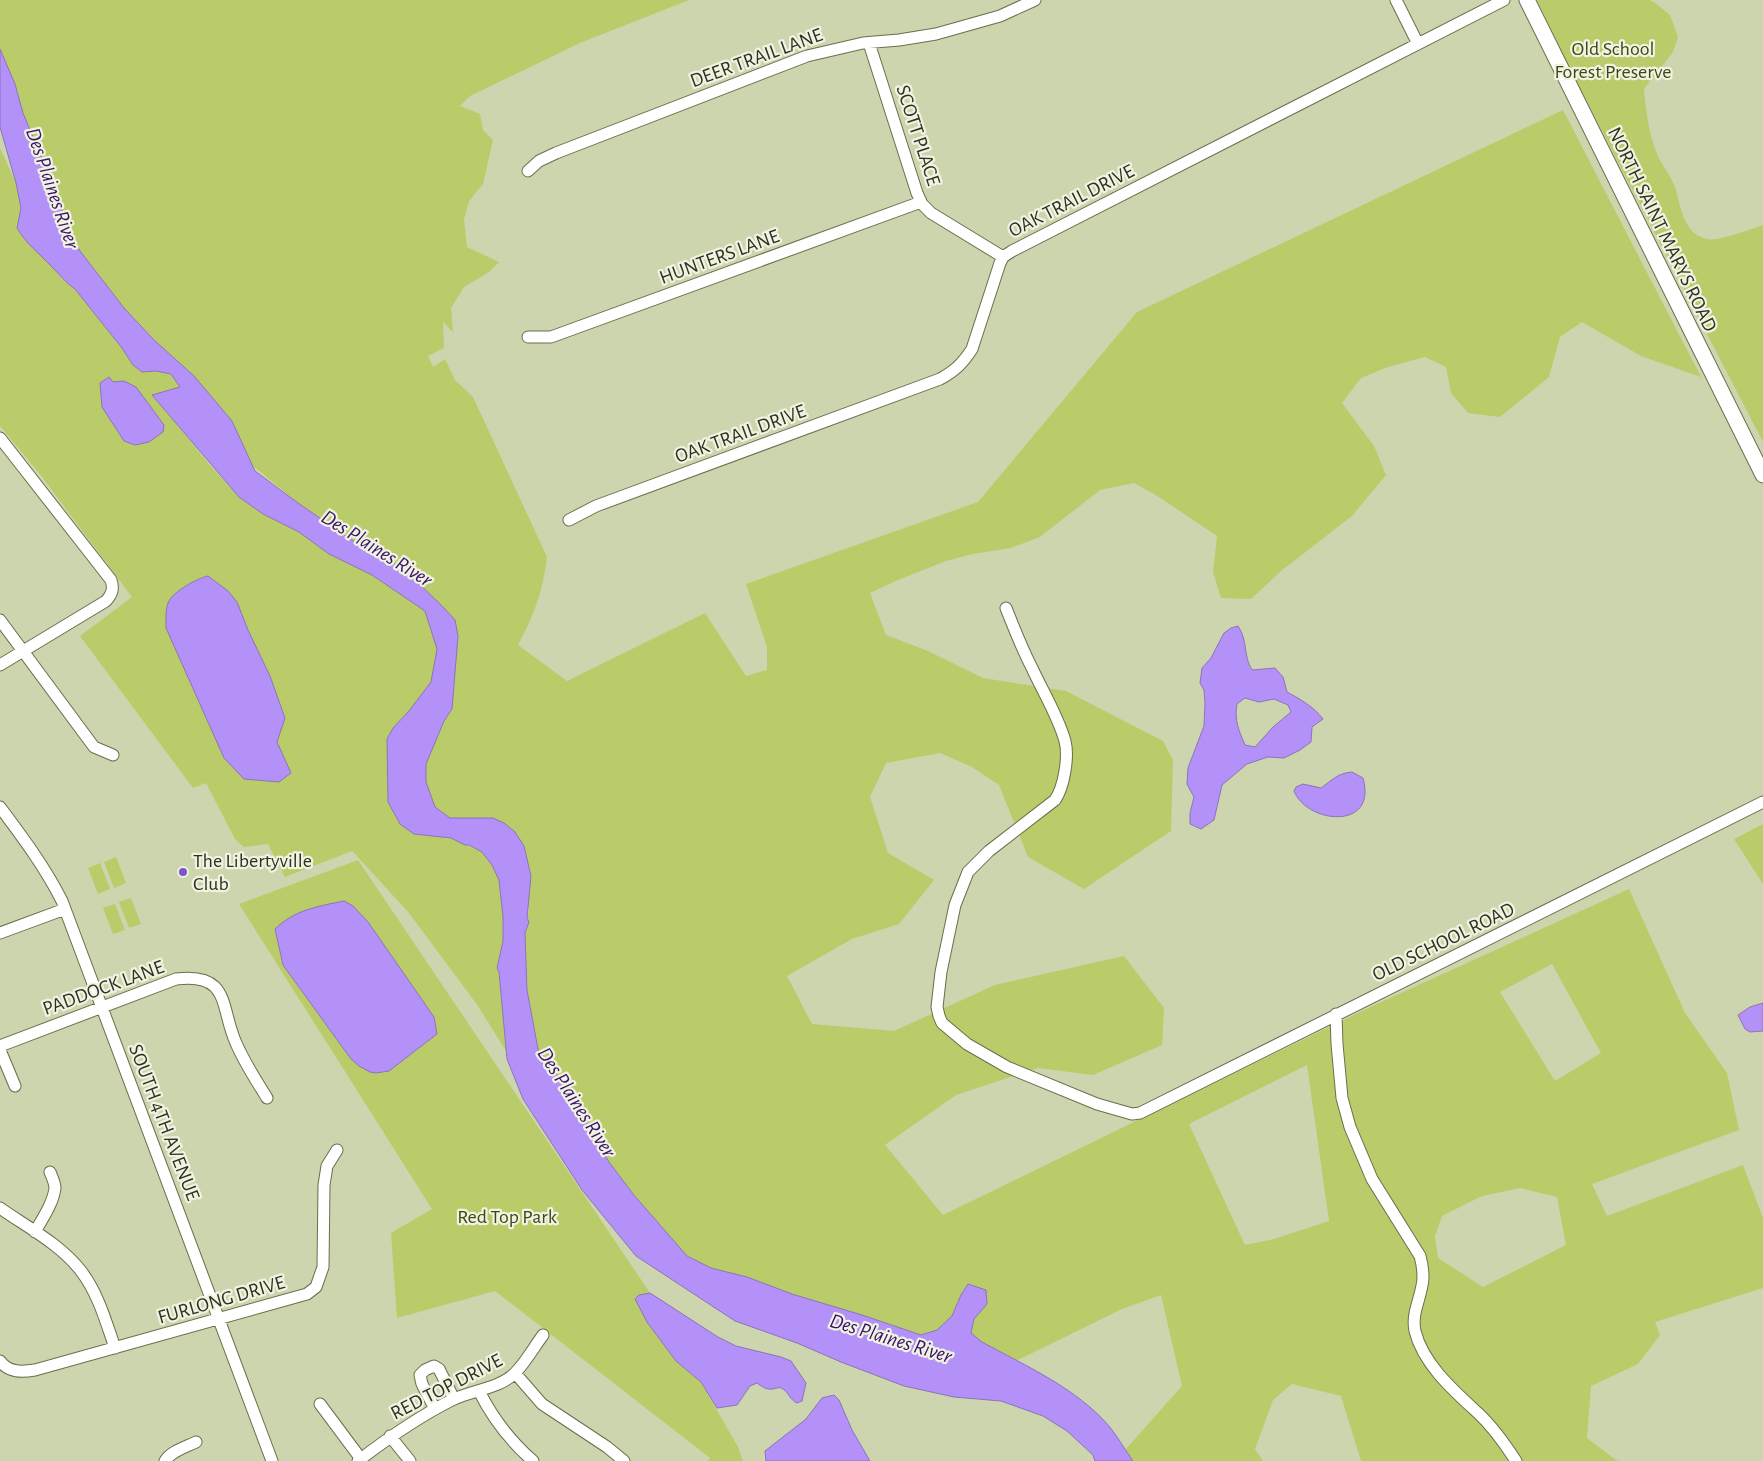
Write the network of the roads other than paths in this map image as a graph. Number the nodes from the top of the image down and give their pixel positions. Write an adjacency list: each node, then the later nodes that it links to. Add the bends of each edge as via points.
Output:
1 (1036, 0): 5 (street, DEER TRAIL LANE, via 972,25 936,34)
2 (1396, 0): 6 (street)
3 (1504, 0): 6 (street, OAK TRAIL DRIVE)
4 (1527, 0): 12 (main road, NORTH SAINT MARYS ROAD)
5 (869, 43): 7 (street, DEER TRAIL LANE, via 834,49 782,65 556,153); 8 (street, SCOTT PLACE)
6 (1418, 44): 9 (street, OAK TRAIL DRIVE)
7 (528, 171)
8 (921, 202): 9 (street, SCOTT PLACE, via 931,213); 10 (street, HUNTERS LANE, via 551,337)
9 (1003, 257): 13 (street, OAK TRAIL DRIVE, via 972,349 953,372 596,506)
10 (528, 336)
11 (0, 438): 16 (street, via 113,586 106,601)
12 (1763, 475)
13 (569, 520)
14 (1006, 608): 24 (street, OLD SCHOOL ROAD, via 1058,723 1065,743 1066,763 1056,800 968,872 955,905 943,962 937,1007 942,1023 967,1044 1007,1067 1097,1104 1132,1114 1140,1113)
15 (0, 620): 16 (street)
16 (23, 651): 17 (street); 18 (street, via 94,747)
17 (0, 665)
18 (113, 755)
19 (1763, 802): 24 (street, OLD SCHOOL ROAD)
20 (0, 807): 21 (street, SOUTH 4TH AVENUE, via 46,870)
21 (65, 908): 22 (street); 23 (street, SOUTH 4TH AVENUE)
22 (0, 933)
23 (102, 1007): 25 (street, PADDOCK LANE); 28 (street, PADDOCK LANE, via 176,979 200,979 211,983 224,1000 235,1042); 33 (street, SOUTH 4TH AVENUE)
24 (1336, 1014): 50 (street, via 1342,1098 1350,1127 1372,1179 1420,1256 1423,1279 1414,1323 1418,1342 1431,1364 1493,1429)
25 (0, 1046)
26 (0, 1050): 27 (street)
27 (15, 1086)
28 (266, 1098)
29 (337, 1150): 33 (street, FURLONG DRIVE, via 327,1166 324,1185 323,1267 316,1287 307,1294)
30 (50, 1172): 32 (street, via 55,1186 53,1197)
31 (0, 1208): 32 (street)
32 (35, 1232): 35 (street, via 67,1255 82,1272 94,1291)
33 (219, 1319): 35 (street, FURLONG DRIVE); 46 (street, SOUTH 4TH AVENUE)
34 (543, 1335): 37 (street, RED TOP DRIVE)
35 (116, 1348): 36 (street, FURLONG DRIVE, via 23,1372 10,1369)
36 (0, 1361)
37 (515, 1374): 38 (street, RED TOP DRIVE, via 501,1383); 49 (street, via 542,1404)
38 (479, 1390): 39 (street, RED TOP DRIVE); 48 (street, via 488,1410)
39 (454, 1399): 41 (street, RED TOP DRIVE); 41 (street, via 439,1369 430,1367 420,1375)
40 (320, 1404): 44 (street)
41 (436, 1409): 42 (street, RED TOP DRIVE)
42 (390, 1436): 44 (street, RED TOP DRIVE); 47 (street)
43 (196, 1442): 45 (street, via 174,1452)
44 (360, 1460)
45 (165, 1461)
46 (272, 1461)
47 (410, 1461)
48 (532, 1461)
49 (624, 1461)
50 (1516, 1461)

